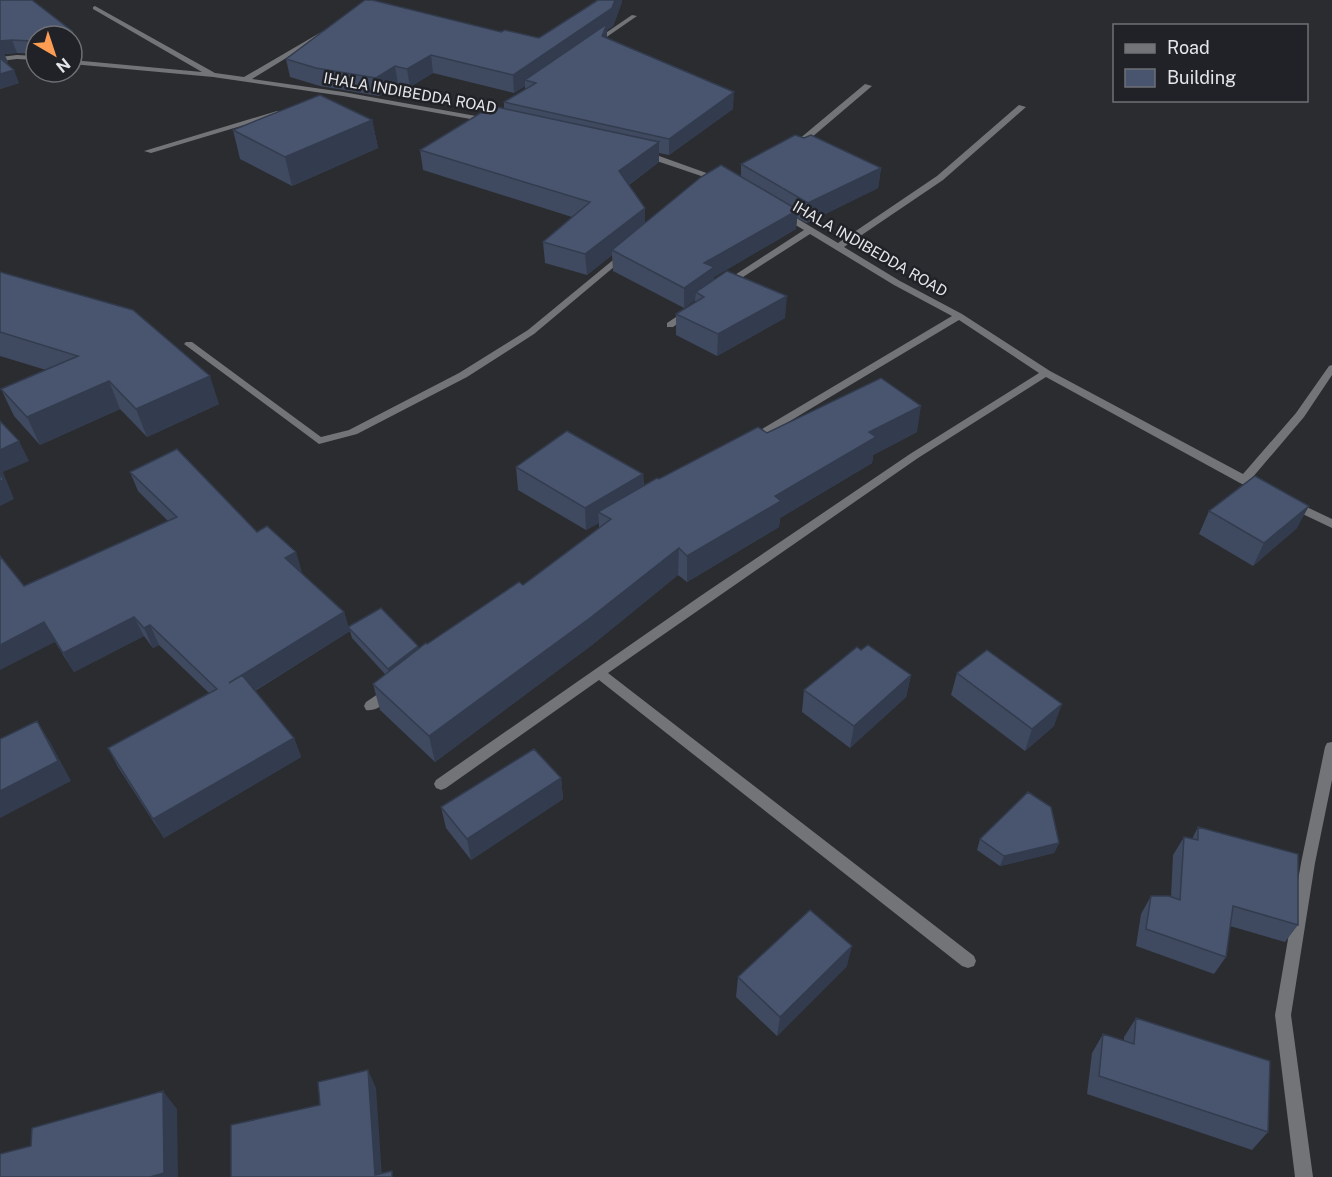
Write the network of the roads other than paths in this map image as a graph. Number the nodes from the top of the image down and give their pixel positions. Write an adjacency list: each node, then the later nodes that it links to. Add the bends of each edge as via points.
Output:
1 (95, 8): 8 (street, IHALA INDIBEDDA ROAD)
2 (634, 16): 4 (street)
3 (336, 24): 9 (street)
4 (588, 48)
5 (24, 57): 6 (street)
6 (0, 59)
7 (84, 63): 8 (street, IHALA INDIBEDDA ROAD)
8 (213, 75): 9 (street, IHALA INDIBEDDA ROAD)
9 (245, 80): 11 (street, IHALA INDIBEDDA ROAD)
10 (868, 86): 18 (street)
11 (343, 94): 12 (street); 15 (street, IHALA INDIBEDDA ROAD, via 484,119)
12 (320, 101)
13 (1022, 107): 24 (street, via 940,178)
14 (286, 111): 16 (street)
15 (495, 117)
16 (148, 151)
17 (639, 153): 19 (street)
18 (785, 153)
19 (717, 176): 20 (street); 21 (street)
20 (708, 184)
21 (730, 184)
22 (781, 213): 23 (street, IHALA INDIBEDDA ROAD)
23 (811, 230): 24 (street, IHALA INDIBEDDA ROAD); 26 (street)
24 (838, 247): 28 (street, IHALA INDIBEDDA ROAD)
25 (628, 251): 30 (street, via 531,332 463,375 353,432 319,441)
26 (722, 287)
27 (696, 306): 29 (street)
28 (959, 316): 32 (street, IHALA INDIBEDDA ROAD); 33 (street)
29 (670, 325)
30 (189, 344)
31 (1332, 368): 34 (street, via 1300,415)
32 (1046, 373): 34 (street, IHALA INDIBEDDA ROAD); 38 (street, via 914,456)
33 (738, 448)
34 (1244, 480): 35 (street, IHALA INDIBEDDA ROAD)
35 (1273, 495)
36 (1283, 500): 37 (street)
37 (1332, 524)
38 (599, 673): 42 (street); 43 (street)
39 (399, 684): 40 (street)
40 (371, 706)
41 (1332, 747): 44 (street, via 1283,1015)
42 (441, 784)
43 (968, 961)
44 (1304, 1177)

